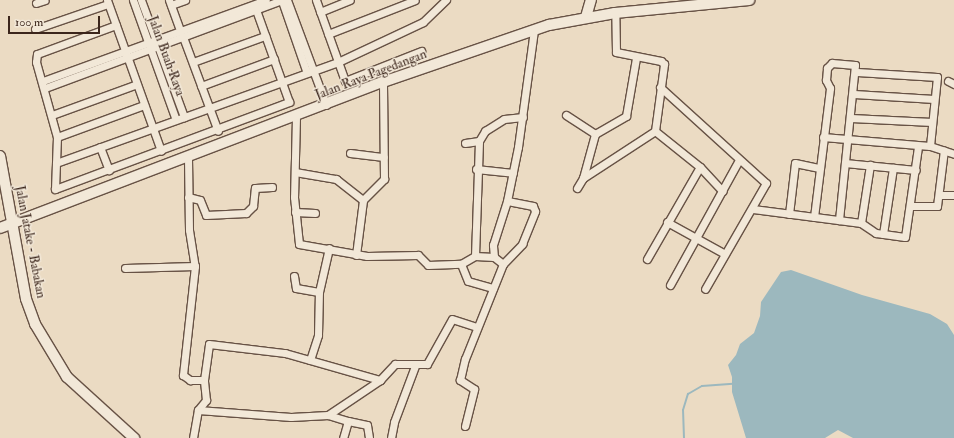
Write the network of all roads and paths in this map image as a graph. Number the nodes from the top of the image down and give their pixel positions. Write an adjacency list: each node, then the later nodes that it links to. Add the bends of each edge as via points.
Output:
1 (45, 0): 14 (street)
2 (133, 0): 28 (street, Jalan Buah Raya)
3 (141, 0): 27 (street, Jalan Buah Raya)
4 (185, 0): 15 (street)
5 (266, 0): 24 (street)
6 (284, 0): 17 (street); 35 (street)
7 (316, 0): 18 (street)
8 (350, 0): 18 (street)
9 (413, 0): 25 (street)
10 (446, 0): 34 (street, via 423,22)
11 (591, 0): 20 (street)
12 (749, 0): 16 (street, Jalan Raya Pagedangan)
13 (107, 2): 21 (street); 22 (street)
14 (36, 3)
15 (170, 3): 24 (street)
16 (675, 4): 19 (street, Jalan Raya Pagedangan)
17 (256, 10): 24 (street); 26 (street)
18 (320, 12): 25 (street)
19 (615, 13): 20 (street, Jalan Raya Pagedangan); 31 (street, via 616,52)
20 (586, 17): 23 (street, Jalan Raya Pagedangan)
21 (116, 25): 30 (street); 40 (street, via 38,54 36,62)
22 (35, 29)
23 (534, 30): 38 (street, Jalan Raya Pagedangan); 52 (street)
24 (182, 34): 27 (street); 33 (street)
25 (328, 34): 34 (street)
26 (266, 36): 32 (street); 33 (street)
27 (157, 43): 28 (street); 50 (street, Jalan Buah Raya)
28 (150, 46): 30 (street); 54 (street, Jalan Buah Raya)
29 (421, 51): 34 (street, via 345,82)
30 (126, 54): 39 (street); 40 (street)
31 (636, 58): 42 (street, via 663,62); 59 (street, via 626,116)
32 (274, 59): 37 (street); 41 (street)
33 (193, 62): 41 (street)
34 (338, 62): 35 (street)
35 (310, 72): 37 (street); 45 (street)
36 (857, 72): 43 (street); 44 (street, via 936,77); 61 (street, via 856,65 828,65 826,78 830,88)
37 (282, 82): 47 (street); 57 (street, via 290,102)
38 (383, 82): 45 (street, Jalan Raya Pagedangan); 73 (street)
39 (137, 84): 46 (street); 48 (street)
40 (44, 85): 48 (street)
41 (201, 86): 47 (street)
42 (660, 87): 58 (street); 75 (street)
43 (854, 94): 44 (street); 53 (street)
44 (934, 99): 55 (street)
45 (326, 105): 51 (street, Jalan Raya Pagedangan)
46 (144, 106): 56 (street); 60 (street)
47 (210, 108): 50 (street); 57 (street)
48 (52, 115): 60 (street)
49 (566, 115): 59 (street)
50 (184, 117): 54 (street)
51 (296, 117): 74 (street, Jalan Raya Pagedangan); 85 (street)
52 (523, 117): 63 (street, via 504,119 485,131); 86 (street)
53 (851, 118): 55 (street); 62 (street)
54 (176, 120): 56 (street)
55 (932, 122): 65 (street)
56 (152, 128): 66 (street); 69 (street)
57 (218, 131): 69 (street)
58 (655, 131): 79 (street); 87 (street)
59 (594, 134): 87 (street)
60 (57, 137): 76 (street)
61 (823, 137): 62 (street); 80 (street)
62 (848, 140): 67 (street); 77 (street)
63 (479, 141): 64 (street); 82 (street)
64 (465, 143)
65 (930, 146): 67 (street); 68 (street)
66 (100, 147): 76 (street); 83 (street)
67 (918, 147): 84 (street)
68 (944, 150): 71 (street); 91 (street)
69 (160, 151): 83 (street)
70 (350, 154): 73 (street)
71 (954, 154)
72 (0, 156): 105 (street, Jalan Jatake - Babakan)
73 (384, 157): 94 (street, via 383,182 368,192)
74 (188, 158): 93 (street); 105 (street, Jalan Raya Pagedangan)
75 (739, 160): 90 (street); 97 (street, via 766,183)
76 (56, 163): 83 (street, via 54,187 57,190)
77 (845, 163): 78 (street); 102 (street)
78 (870, 165): 81 (street); 104 (street)
79 (700, 167): 90 (street); 103 (street)
80 (819, 168): 100 (street, via 795,163); 101 (street)
81 (893, 168): 84 (street); 107 (street)
82 (476, 169): 86 (street); 112 (street)
83 (109, 170)
84 (916, 170): 96 (street)
85 (295, 172): 94 (street, via 336,179); 98 (street)
86 (513, 173): 95 (street)
87 (584, 178): 89 (street)
88 (272, 186): 93 (street, via 255,188 253,206 246,213 206,215 200,200)
89 (577, 188)
90 (722, 191): 108 (street)
91 (940, 195): 92 (street); 96 (street, via 937,206)
92 (954, 195)
93 (188, 197): 117 (street, via 188,230)
94 (363, 200): 111 (street)
95 (507, 201): 113 (street, via 492,245); 116 (street, via 533,206 534,211 522,244)
96 (911, 206): 107 (street, via 907,236)
97 (753, 209): 100 (street); 110 (street)
98 (296, 212): 99 (street); 109 (street, via 299,244)
99 (315, 213)
100 (789, 214): 101 (street)
101 (814, 217): 102 (street)
102 (839, 220): 104 (street)
103 (667, 222): 108 (street); 114 (street)
104 (860, 223): 107 (street)
105 (13, 224): 106 (street, Jalan Raya Pagedangan); 133 (street, Jalan Jatake - Babakan, via 26,299 54,359 82,392)
106 (0, 228)
107 (883, 234)
108 (696, 238): 110 (street); 120 (street)
109 (329, 248): 111 (street); 123 (street)
110 (725, 254): 122 (street)
111 (356, 255): 115 (street, via 418,255 428,265)
112 (475, 256): 113 (street); 115 (street)
113 (494, 257): 116 (street)
114 (647, 260)
115 (461, 264): 121 (street, via 468,281)
116 (503, 264): 121 (street)
117 (195, 266): 118 (street); 127 (street, via 183,375 190,380)
118 (125, 268)
119 (294, 276): 123 (street, via 296,288)
120 (670, 285)
121 (494, 288): 124 (street)
122 (704, 289)
123 (319, 292): 125 (street, via 318,335)
124 (477, 327): 126 (street, via 452,319 427,364); 132 (street, via 460,378 461,383 474,389)
125 (310, 360): 127 (street, via 270,350 209,344); 128 (street)
126 (415, 366): 128 (street, via 398,362); 137 (street, via 394,422)
127 (204, 380): 129 (street, via 206,400)
128 (380, 380): 130 (street)
129 (198, 410): 130 (street, via 275,416); 134 (street)
130 (328, 415): 131 (street)
131 (348, 421): 135 (street); 136 (street, via 367,425)
132 (465, 426)
133 (134, 438)
134 (192, 438)
135 (343, 438)
136 (369, 438)
137 (391, 438)

